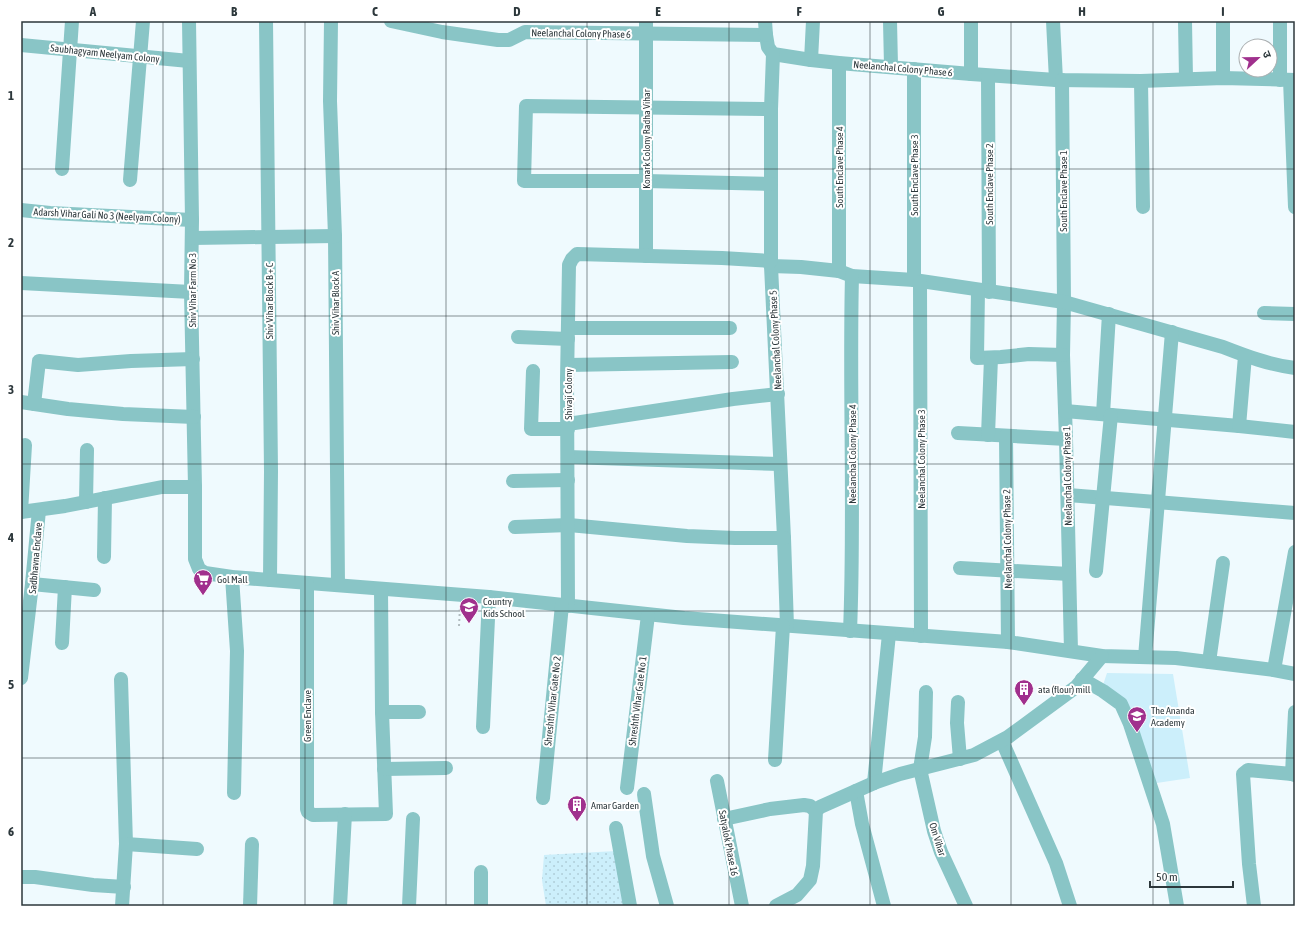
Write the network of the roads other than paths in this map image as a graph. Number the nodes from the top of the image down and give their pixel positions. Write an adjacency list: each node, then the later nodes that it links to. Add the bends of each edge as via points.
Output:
1 (72, 21): 17 (street)
2 (143, 21): 19 (street)
3 (189, 21): 21 (street, Shiv Vihar Farm No 3)
4 (266, 21): 43 (street, Shiv Vihar Block B + C)
5 (331, 21): 42 (street, Shiv Vihar Block A, via 330,101)
6 (391, 21): 14 (street, Neelanchal Colony Phase 6, via 498,40 509,40 524,32)
7 (813, 21): 20 (street)
8 (890, 21): 23 (street)
9 (971, 21): 25 (street)
10 (1053, 21): 29 (street, South Enclave Phase 1)
11 (1185, 21): 28 (street)
12 (1223, 21): 27 (street)
13 (1280, 21): 31 (street)
14 (646, 27): 15 (street, Neelanchal Colony Phase 6); 32 (street, Konark Colony Radha Vihar)
15 (765, 28): 18 (street, Neelanchal Colony Phase 6, via 768,46)
16 (21, 45): 17 (street, Saubhagyam Neelyam Colony)
17 (70, 49): 19 (street, Saubhagyam Neelyam Colony); 34 (street)
18 (773, 54): 20 (street, Neelanchal Colony Phase 6); 33 (street, Neelanchal Colony Phase 5)
19 (141, 57): 21 (street, Saubhagyam Neelyam Colony); 35 (street)
20 (812, 60): 22 (street, Neelanchal Colony Phase 6)
21 (189, 61): 41 (street, Shiv Vihar Farm No 3)
22 (839, 63): 23 (street, Neelanchal Colony Phase 6); 47 (street, South Enclave Phase 4)
23 (891, 66): 24 (street, Neelanchal Colony Phase 6)
24 (914, 69): 25 (street, Neelanchal Colony Phase 6); 48 (street, South Enclave Phase 3)
25 (971, 74): 26 (street, Neelanchal Colony Phase 6)
26 (988, 76): 29 (street, Neelanchal Colony Phase 6); 50 (street, South Enclave Phase 2)
27 (1223, 78): 28 (street, Neelanchal Colony Phase 6); 31 (street, Neelanchal Colony Phase 6)
28 (1186, 79): 30 (street, Neelanchal Colony Phase 6)
29 (1059, 80): 30 (street, Neelanchal Colony Phase 6); 52 (street, South Enclave Phase 1)
30 (1141, 80): 38 (street)
31 (1289, 80): 39 (street)
32 (646, 108): 33 (street); 36 (street, Konark Colony Radha Vihar); 36 (street, via 526,106 524,181)
33 (771, 109): 37 (street, Neelanchal Colony Phase 5)
34 (62, 169)
35 (130, 180)
36 (646, 181): 37 (street); 45 (street, Konark Colony Radha Vihar)
37 (772, 184): 46 (street, Neelanchal Colony Phase 5)
38 (1143, 207)
39 (1295, 207)
40 (21, 210): 41 (street, Adarsh Vihar Gali No 3 (Neelyam Colony))
41 (192, 220): 44 (street, Shiv Vihar Farm No 3)
42 (335, 236): 43 (street); 110 (street, Shiv Vihar Block A)
43 (268, 237): 44 (street); 107 (street, Shiv Vihar Block B + C)
44 (192, 238): 51 (street, Shiv Vihar Farm No 3)
45 (646, 256): 46 (street, via 722,258); 58 (street, Shivaji Colony, via 577,254 569,265)
46 (771, 263): 47 (street); 68 (street, Neelanchal Colony Phase 5)
47 (845, 274): 48 (street); 118 (street, Neelanchal Colony Phase 4, via 852,436)
48 (916, 281): 50 (street); 120 (street, Neelanchal Colony Phase 3)
49 (21, 283): 51 (street)
50 (984, 291): 52 (street); 62 (street, South Enclave Phase 2, via 977,358)
51 (192, 292): 63 (street, Shiv Vihar Farm No 3)
52 (1064, 302): 54 (street); 60 (street, Neelanchal Colony Phase 1)
53 (1264, 313): 55 (street)
54 (1109, 314): 57 (street); 71 (street)
55 (1295, 314)
56 (730, 328): 58 (street)
57 (1172, 332): 61 (street); 73 (street)
58 (568, 334): 59 (street); 65 (street, Shivaji Colony)
59 (518, 337)
60 (1063, 355): 62 (street, via 1029,354); 70 (street, Neelanchal Colony Phase 1)
61 (1245, 356): 66 (street); 75 (street)
62 (991, 358): 78 (street)
63 (193, 359): 69 (street, via 131,360 78,365 39,361); 72 (street, Shiv Vihar Farm No 3)
64 (732, 362): 65 (street)
65 (568, 365): 74 (street, Shivaji Colony)
66 (1295, 368)
67 (533, 371): 74 (street, via 531,429)
68 (778, 394): 74 (street); 84 (street, Neelanchal Colony Phase 5)
69 (27, 403): 72 (street, via 123,414)
70 (1065, 411): 71 (street); 80 (street, Neelanchal Colony Phase 1)
71 (1107, 415): 73 (street); 90 (street)
72 (194, 417): 87 (street, Shiv Vihar Farm No 3)
73 (1164, 420): 75 (street); 92 (street)
74 (568, 426): 83 (street, Shivaji Colony)
75 (1239, 426): 76 (street)
76 (1295, 432)
77 (958, 433): 78 (street)
78 (988, 435): 79 (street)
79 (1006, 436): 80 (street); 103 (street, Neelanchal Colony Phase 2)
80 (1066, 439): 88 (street, Neelanchal Colony Phase 1)
81 (25, 445): 94 (street)
82 (87, 450): 91 (street)
83 (568, 457): 84 (street); 85 (street, Shivaji Colony)
84 (780, 464): 98 (street, Neelanchal Colony Phase 5)
85 (568, 480): 86 (street); 96 (street, Shivaji Colony)
86 (513, 481)
87 (195, 487): 89 (street, via 162,487); 106 (street, Shiv Vihar Farm No 3, via 195,559 199,569 205,573)
88 (1068, 495): 90 (street); 105 (street, Neelanchal Colony Phase 1)
89 (105, 498): 91 (street); 100 (street)
90 (1103, 498): 92 (street); 104 (street)
91 (86, 502): 93 (street)
92 (1158, 502): 95 (street); 125 (street)
93 (39, 510): 94 (street); 109 (street, Sadbhavna Enclave)
94 (21, 512)
95 (1295, 513)
96 (568, 525): 97 (street); 98 (street, via 687,536); 115 (street, Shivaji Colony)
97 (515, 527)
98 (784, 538): 117 (street, Neelanchal Colony Phase 5)
99 (1295, 552): 127 (street)
100 (104, 557)
101 (1223, 563): 126 (street)
102 (960, 568): 103 (street)
103 (1007, 571): 105 (street); 121 (street, Neelanchal Colony Phase 2)
104 (1096, 571)
105 (1069, 574): 123 (street, Neelanchal Colony Phase 1)
106 (232, 577): 107 (street); 149 (street, via 237,650)
107 (270, 580): 108 (street)
108 (307, 583): 110 (street); 153 (street, Green Enclave, via 306,808 313,815)
109 (32, 584): 111 (street); 129 (street, Sadbhavna Enclave)
110 (338, 586): 112 (street)
111 (65, 587): 113 (street); 122 (street)
112 (381, 589): 114 (street); 134 (street)
113 (94, 590)
114 (489, 597): 115 (street); 137 (street)
115 (565, 605): 116 (street); 151 (street, Shreshth Vihar Gate No 2)
116 (648, 614): 117 (street); 147 (street, Shreshth Vihar Gate No 1)
117 (785, 626): 118 (street); 140 (street, Neelanchal Colony Phase 5)
118 (850, 631): 119 (street)
119 (889, 634): 120 (street); 146 (street)
120 (921, 636): 121 (street)
121 (1008, 642): 123 (street)
122 (62, 643)
123 (1071, 651): 124 (street)
124 (1102, 656): 125 (street); 131 (street)
125 (1144, 657): 126 (street)
126 (1209, 662): 127 (street)
127 (1274, 670): 128 (street)
128 (1295, 674)
129 (21, 678)
130 (122, 679): 157 (street)
131 (1082, 680): 138 (street); 176 (street, via 1121,704 1130,724 1163,824)
132 (926, 692): 143 (street, via 925,737)
133 (958, 702): 139 (street)
134 (382, 712): 135 (street); 142 (street)
135 (419, 712)
136 (1295, 712): 144 (street)
137 (483, 727)
138 (1002, 741): 139 (street); 175 (street, via 1056,864)
139 (960, 759): 143 (street)
140 (775, 760)
141 (446, 768): 142 (street)
142 (384, 769): 153 (street, Green Enclave, via 386,814)
143 (920, 769): 146 (street); 174 (street, Om Vihar, via 936,838)
144 (1294, 774): 177 (street, via 1248,770 1243,774)
145 (717, 781): 155 (street, Satyalok Phase 16)
146 (874, 783): 148 (street)
147 (627, 788)
148 (856, 791): 152 (street); 173 (street)
149 (234, 792)
150 (644, 794): 170 (street, via 653,856)
151 (543, 798)
152 (816, 811): 155 (street, via 804,805); 163 (street, via 813,866 810,880)
153 (345, 814): 166 (street)
154 (413, 819): 167 (street)
155 (724, 819): 171 (street, Satyalok Phase 16)
156 (616, 828): 169 (street)
157 (126, 844): 159 (street); 162 (street)
158 (252, 844): 165 (street)
159 (197, 849)
160 (481, 872): 168 (street)
161 (21, 877): 162 (street)
162 (124, 887): 164 (street)
163 (798, 900): 172 (street)
164 (122, 906)
165 (250, 906)
166 (340, 906)
167 (409, 906)
168 (481, 906)
169 (630, 906)
170 (667, 906)
171 (742, 906)
172 (776, 906)
173 (884, 906)
174 (966, 906)
175 (1070, 906)
176 (1177, 906)
177 (1254, 906)

